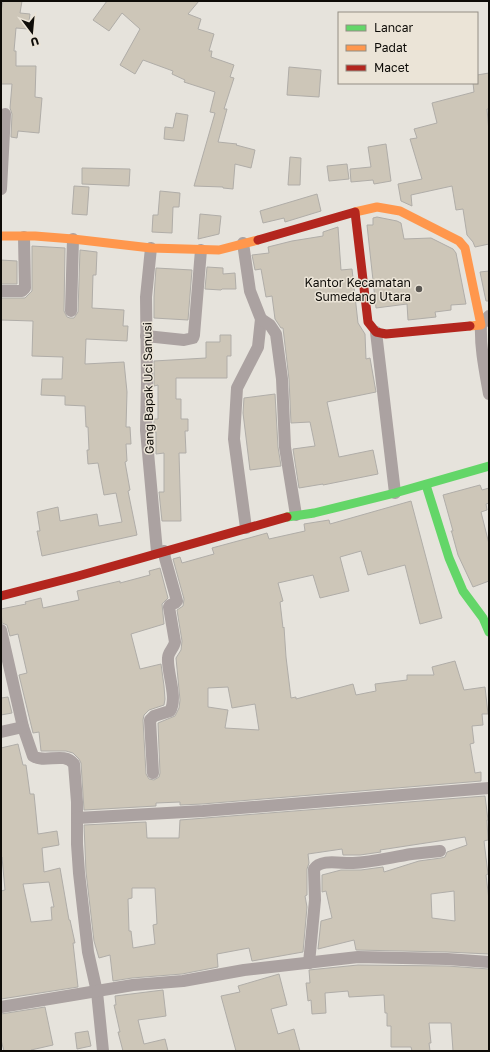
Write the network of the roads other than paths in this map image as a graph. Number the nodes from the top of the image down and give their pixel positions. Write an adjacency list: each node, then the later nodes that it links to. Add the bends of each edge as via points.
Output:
1 (5, 114): 2 (street)
2 (1, 186): 3 (street)
3 (1, 189)
4 (356, 212): 8 (street); 15 (street, via 377,207 400,211 459,241 468,257); 16 (street, via 368,322)
5 (1, 236): 6 (street)
6 (24, 236): 7 (street); 11 (street, via 25,288 22,291)
7 (73, 239): 9 (street); 12 (street)
8 (243, 243): 10 (street, via 229,248); 14 (street, via 250,291)
9 (151, 248): 10 (street); 17 (street, Gang Bapak Uci Sanusi, via 146,297)
10 (201, 250): 17 (street, via 194,335 184,340)
11 (1, 291)
12 (71, 311)
13 (489, 316): 15 (street)
14 (261, 319): 22 (street, via 270,325 276,334 282,379 285,447); 23 (street, via 258,347 237,388 234,439)
15 (480, 325): 16 (street, via 386,334); 18 (street, via 481,350)
16 (376, 332): 21 (street)
17 (146, 336): 24 (street, Gang Bapak Uci Sanusi, via 146,430)
18 (489, 394)
19 (489, 466): 20 (street)
20 (426, 485): 21 (street); 27 (street, via 449,558 463,591 483,618)
21 (395, 493): 22 (street)
22 (296, 516): 23 (street)
23 (246, 528): 24 (street)
24 (160, 552): 25 (street); 30 (street, Gang Bapak Uci Sanusi, via 177,601 170,605 169,609 175,642 168,656 167,665 173,700 170,711 154,716 150,720)
25 (1, 596)
26 (1, 630): 28 (street)
27 (489, 632)
28 (23, 728): 29 (street); 32 (street, via 33,756 41,759 70,759 74,764)
29 (1, 732)
30 (153, 773)
31 (489, 788): 32 (street, via 203,811)
32 (77, 818): 36 (street, via 79,873 88,952)
33 (440, 851): 35 (street, via 379,861 316,866)
34 (489, 962): 35 (street, via 358,957)
35 (309, 963): 36 (street)
36 (96, 992): 37 (street); 38 (street)
37 (1, 1007)
38 (103, 1051)

